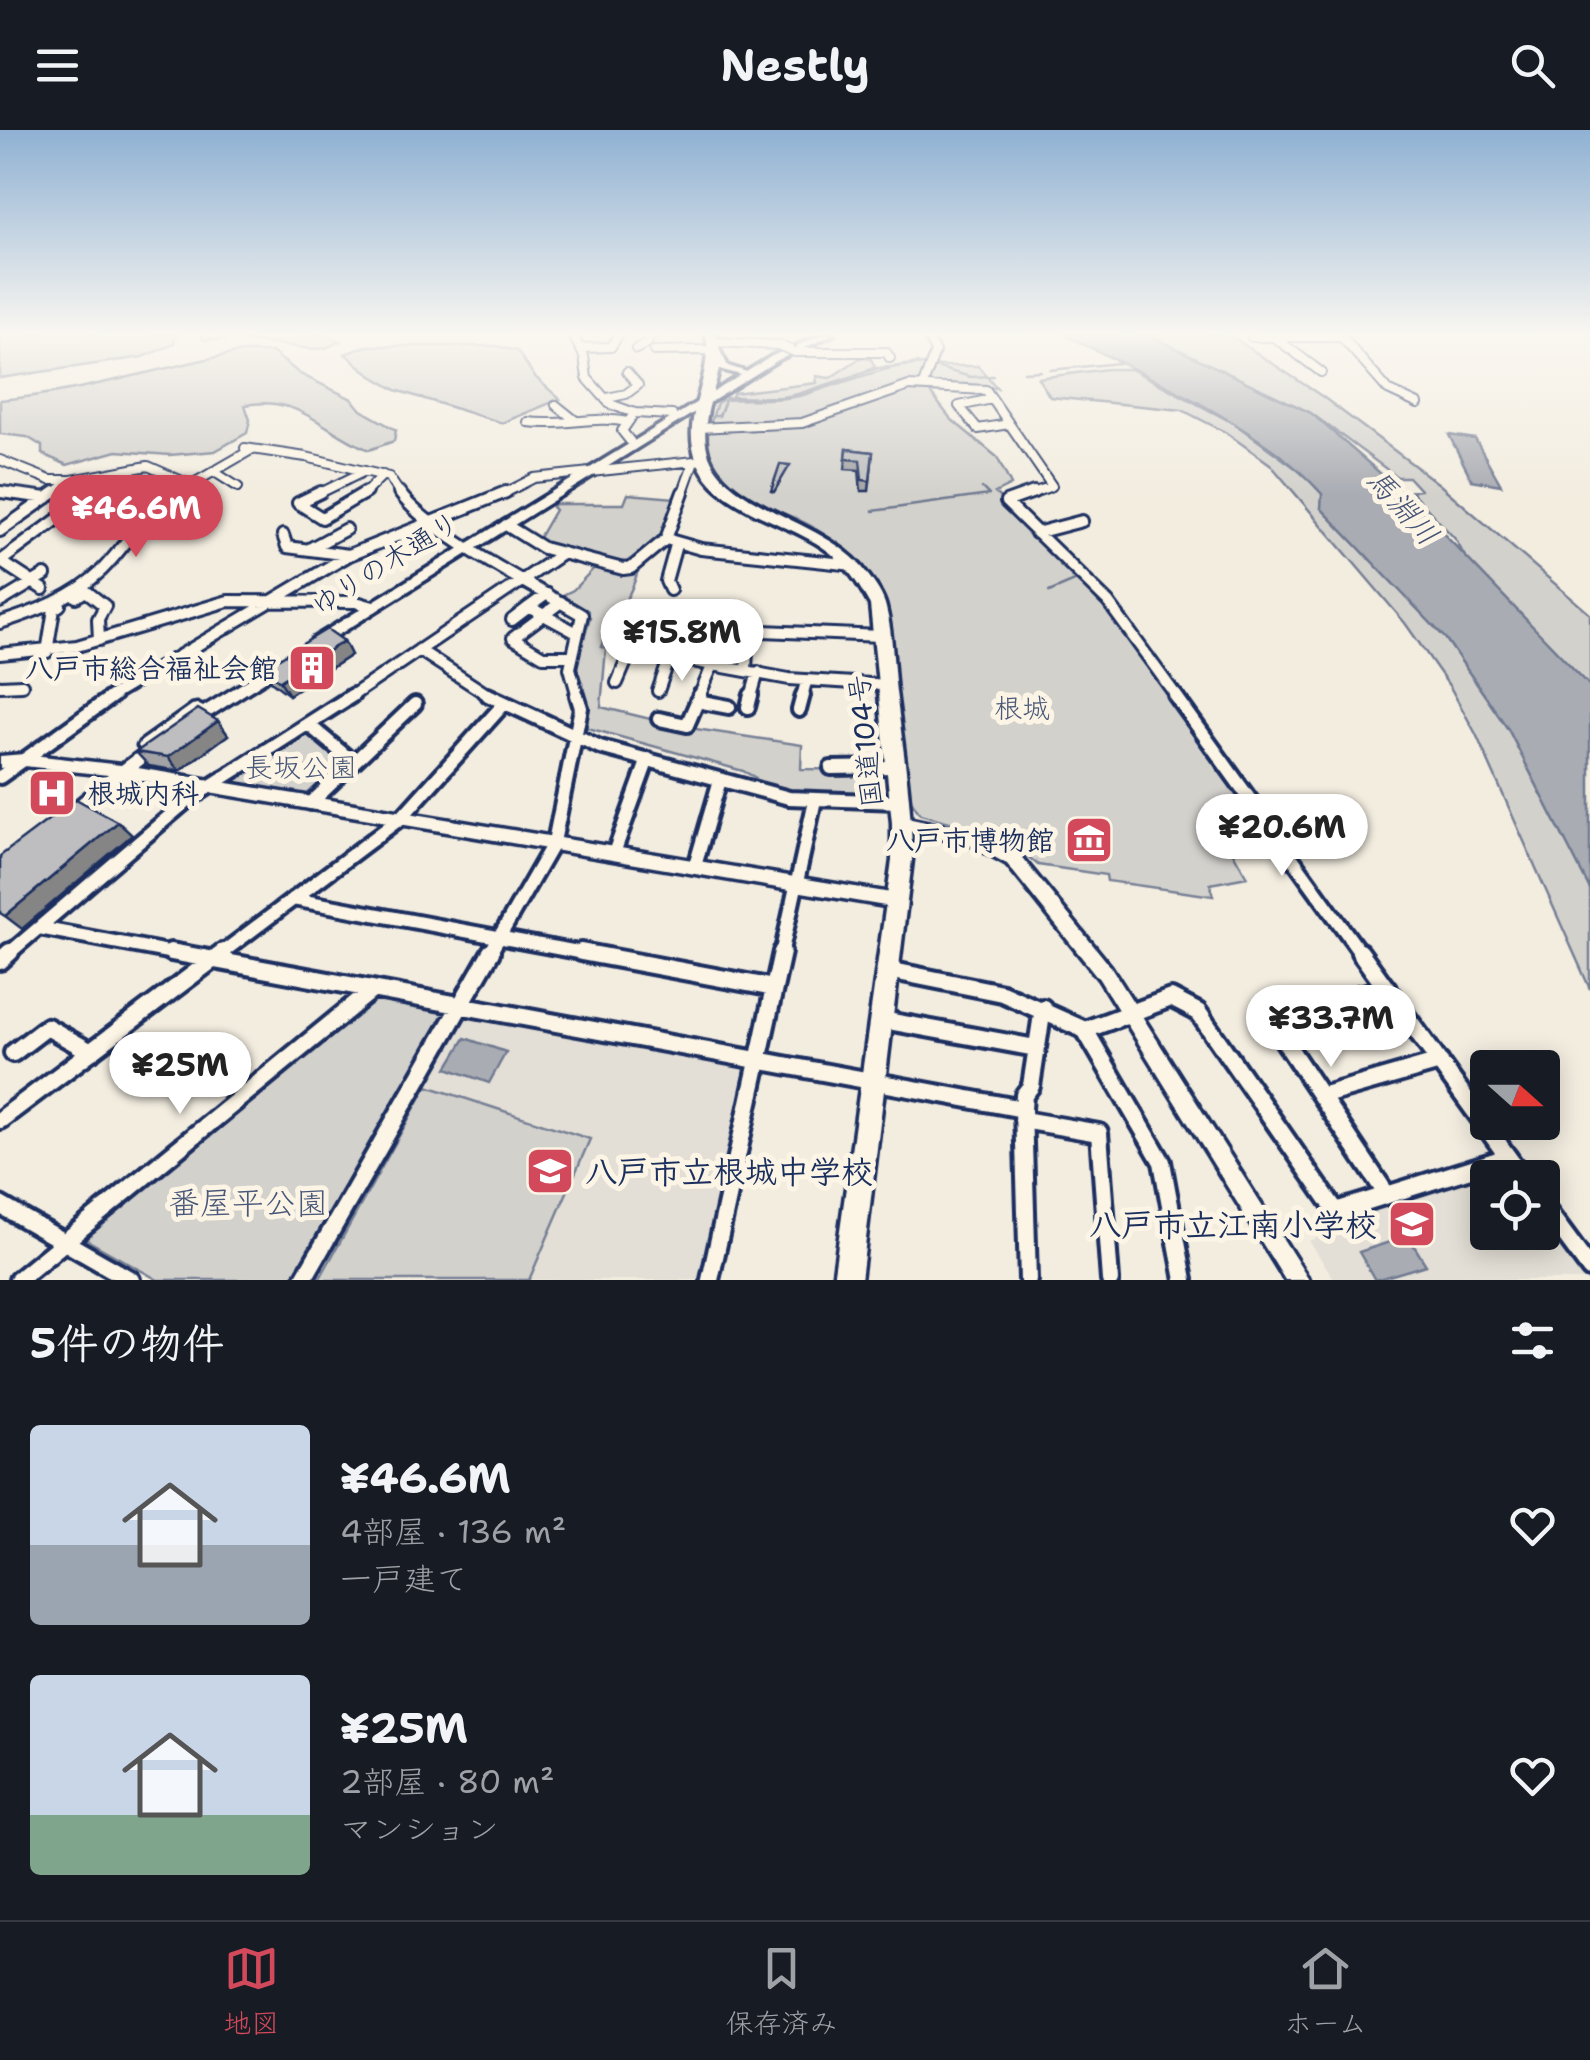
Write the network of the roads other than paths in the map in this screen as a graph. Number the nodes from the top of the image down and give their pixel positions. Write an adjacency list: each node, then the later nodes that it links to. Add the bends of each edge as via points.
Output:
1 (596, 388): 9 (street)
2 (634, 388): 9 (street)
3 (706, 388): 10 (highway)
4 (719, 388): 10 (street)
5 (723, 388): 10 (street)
6 (902, 388): 19 (street, via 802,423)
7 (963, 388): 11 (street, via 983,389)
8 (1386, 388): 12 (street)
9 (606, 398): 15 (street)
10 (705, 398): 14 (street, ゆりの木通り); 19 (highway); 25 (street, ゆりの木通り)
11 (992, 400): 18 (street); 18 (street, via 959,406 978,429)
12 (1418, 404)
13 (556, 405): 16 (street)
14 (672, 415): 15 (street); 20 (street, ゆりの木通り)
15 (631, 418): 16 (street); 20 (street, via 622,432)
16 (576, 421): 17 (street)
17 (528, 422)
18 (1009, 424): 38 (street, via 1052,486 1006,502)
19 (698, 428): 22 (highway)
20 (630, 440): 25 (street, ゆりの木通り)
21 (1, 462): 27 (street, via 41,479)
22 (698, 462): 25 (street); 40 (street); 46 (highway, 国道104号, via 731,492 819,536)
23 (212, 470): 24 (street, via 248,449); 28 (street); 29 (street)
24 (366, 471): 26 (street); 26 (street, via 298,503 322,518 355,501)
25 (586, 471): 34 (street, via 534,478); 35 (street, ゆりの木通り); 41 (street, ゆりの木通り)
26 (382, 475): 34 (street)
27 (72, 480): 28 (street, via 148,466); 31 (street)
28 (189, 484): 60 (street, via 154,506 90,579 49,607)
29 (238, 486)
30 (0, 492): 31 (street)
31 (47, 498): 37 (street)
32 (70, 510): 45 (street)
33 (1082, 522): 38 (street)
34 (433, 524): 41 (street); 44 (street)
35 (506, 525): 41 (street, ゆりの木通り); 43 (street, via 527,542)
36 (346, 530): 42 (street)
37 (0, 532)
38 (1036, 533): 117 (street, via 1108,602)
39 (283, 535): 42 (street, via 286,547)
40 (671, 542): 43 (street, via 623,569); 46 (street); 50 (street)
41 (465, 546): 48 (street); 55 (street, ゆりの木通り)
42 (312, 548): 44 (street)
43 (563, 552): 48 (street)
44 (350, 555): 52 (street)
45 (0, 561): 49 (street)
46 (854, 565): 64 (highway, 国道104号, via 878,605)
47 (45, 575): 49 (street)
48 (522, 580): 51 (street); 67 (street)
49 (37, 586): 53 (street)
50 (670, 590)
51 (547, 594): 54 (street); 56 (street)
52 (277, 599): 55 (street); 65 (street, via 210,606); 91 (street, via 106,700)
53 (0, 602)
54 (561, 602): 58 (street); 63 (street, via 582,615)
55 (370, 605): 66 (street, ゆりの木通り)
56 (530, 607): 58 (street); 59 (street)
57 (0, 611): 60 (street)
58 (543, 615): 63 (street); 72 (street, via 512,638 543,656)
59 (512, 620)
60 (0, 621)
61 (688, 628): 62 (street)
62 (748, 633): 64 (street); 74 (street)
63 (577, 634): 72 (street)
64 (881, 636): 77 (highway, 国道104号)
65 (100, 640): 68 (street); 68 (street, via 98,619 105,606 86,591 54,609)
66 (306, 645)
67 (419, 650): 83 (street); 88 (street)
68 (46, 652): 69 (street)
69 (0, 654)
70 (672, 654): 73 (street); 76 (street, via 631,650); 80 (street)
71 (290, 655): 96 (street)
72 (570, 656): 89 (street, via 581,708)
73 (712, 664): 74 (street); 81 (street)
74 (752, 671): 75 (street); 84 (street)
75 (806, 682): 77 (street); 86 (street)
76 (616, 683)
77 (886, 685): 94 (highway, 国道104号)
78 (0, 686): 79 (street)
79 (22, 686)
80 (658, 691)
81 (697, 701): 85 (street); 87 (street, via 686,725)
82 (414, 704): 93 (street)
83 (503, 705): 89 (street); 104 (street)
84 (748, 706)
85 (729, 707)
86 (799, 710)
87 (660, 719)
88 (309, 724): 93 (street); 99 (street)
89 (576, 739): 90 (street); 105 (street)
90 (648, 759): 98 (street); 106 (street)
91 (24, 760): 92 (street); 96 (street); 97 (street)
92 (0, 762)
93 (354, 762): 101 (street)
94 (894, 767): 95 (street); 102 (highway, 国道104号)
95 (831, 768)
96 (118, 771): 99 (street); 103 (street)
97 (0, 777)
98 (720, 780): 100 (street); 107 (street)
99 (210, 786): 101 (street); 111 (street)
100 (816, 800): 102 (street); 108 (street)
101 (311, 802): 104 (street)
102 (900, 813): 110 (highway, 国道104号); 121 (street, via 998,846 1072,928)
103 (60, 817)
104 (401, 818): 105 (street); 109 (street)
105 (554, 842): 106 (street); 112 (street)
106 (614, 853): 107 (street)
107 (695, 866): 108 (street)
108 (798, 884): 110 (street); 116 (street)
109 (293, 899): 112 (street); 114 (street)
110 (897, 900): 115 (highway, 国道104号)
111 (38, 928): 113 (street); 114 (street)
112 (500, 935): 116 (street); 119 (street)
113 (0, 961)
114 (211, 961): 118 (street); 125 (street)
115 (888, 970): 120 (street); 122 (highway, 国道104号)
116 (774, 988): 127 (street)
117 (1387, 988): 128 (street); 130 (street, via 1268,1018)
118 (372, 990): 119 (street); 138 (street)
119 (459, 1006): 127 (street); 142 (street)
120 (1044, 1008): 123 (street); 124 (street)
121 (1131, 1013): 123 (street); 135 (street, via 1171,998 1198,1012 1336,1210); 148 (street)
122 (882, 1020): 124 (street); 129 (highway, 国道104号)
123 (1085, 1030): 147 (street, via 1162,1162)
124 (1036, 1048): 131 (street)
125 (91, 1052): 126 (street, via 47,1027); 132 (street)
126 (12, 1053)
127 (758, 1062): 129 (street); 143 (street)
128 (1440, 1062): 130 (street); 133 (street)
129 (874, 1082): 131 (street); 144 (highway, 国道104号)
130 (1322, 1096): 135 (street)
131 (1023, 1115): 145 (street); 146 (street, via 1100,1133)
132 (0, 1120)
133 (1508, 1157): 134 (street); 135 (street)
134 (1510, 1160)
135 (1387, 1196)
136 (0, 1205): 138 (street)
137 (1560, 1228): 139 (street)
138 (64, 1242): 140 (street); 141 (street)
139 (1590, 1269)
140 (18, 1280)
141 (131, 1280)
142 (303, 1280)
143 (710, 1280)
144 (847, 1280)
145 (1028, 1280)
146 (1110, 1280)
147 (1184, 1280)
148 (1298, 1280)

